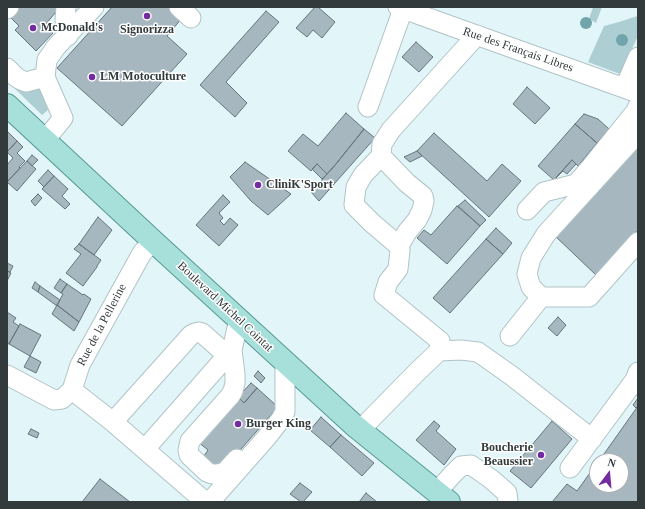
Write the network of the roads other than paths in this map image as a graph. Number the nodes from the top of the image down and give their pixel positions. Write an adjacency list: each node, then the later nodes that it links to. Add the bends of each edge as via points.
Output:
1 (66, 7): 5 (street)
2 (94, 7): 5 (street)
3 (409, 9): 4 (street, Rue des Français Libres); 12 (street)
4 (477, 35): 9 (street, Rue des Français Libres); 15 (street, via 392,130 382,144)
5 (68, 36): 8 (street, via 47,60)
6 (638, 57): 9 (street)
7 (7, 68): 8 (street, via 26,82)
8 (45, 77): 14 (street, via 62,118)
9 (631, 90)
10 (7, 105): 14 (main road, Boulevard Michel Cointat)
11 (638, 106): 16 (street, via 576,184 544,192)
12 (368, 107)
13 (638, 133): 20 (street, via 546,234 531,258 527,274 530,287)
14 (45, 140): 17 (main road, Boulevard Michel Cointat)
15 (380, 156): 19 (street, via 422,196 424,201 422,210); 19 (street, via 356,187 354,205)
16 (527, 210)
17 (153, 241): 21 (main road, Boulevard Michel Cointat); 28 (street, Rue de la Pellerine, via 142,253 80,365)
18 (638, 242): 20 (street, via 589,296)
19 (399, 246): 23 (street, via 398,269 388,282 384,294 440,342)
20 (541, 298): 22 (street)
21 (239, 320): 24 (street); 25 (main road, Boulevard Michel Cointat)
22 (510, 336)
23 (439, 351): 30 (street); 32 (street, via 478,352)
24 (229, 353): 29 (street, via 202,333 191,335); 31 (street, via 235,374 233,391 190,441 190,455 206,472 222,473 256,437); 33 (street)
25 (285, 362): 30 (main road, Boulevard Michel Cointat); 31 (street, via 285,412)
26 (638, 372): 32 (street, via 635,380)
27 (7, 375): 28 (street, via 54,400 62,399)
28 (72, 390): 29 (street)
29 (113, 422): 33 (street)
30 (360, 430): 35 (main road, Boulevard Michel Cointat)
31 (267, 437): 33 (street, via 215,496 206,502)
32 (592, 439): 34 (street)
33 (145, 449)
34 (570, 468)
35 (443, 497): 36 (street, via 451,476 461,466 471,465 507,493)
36 (508, 502)

